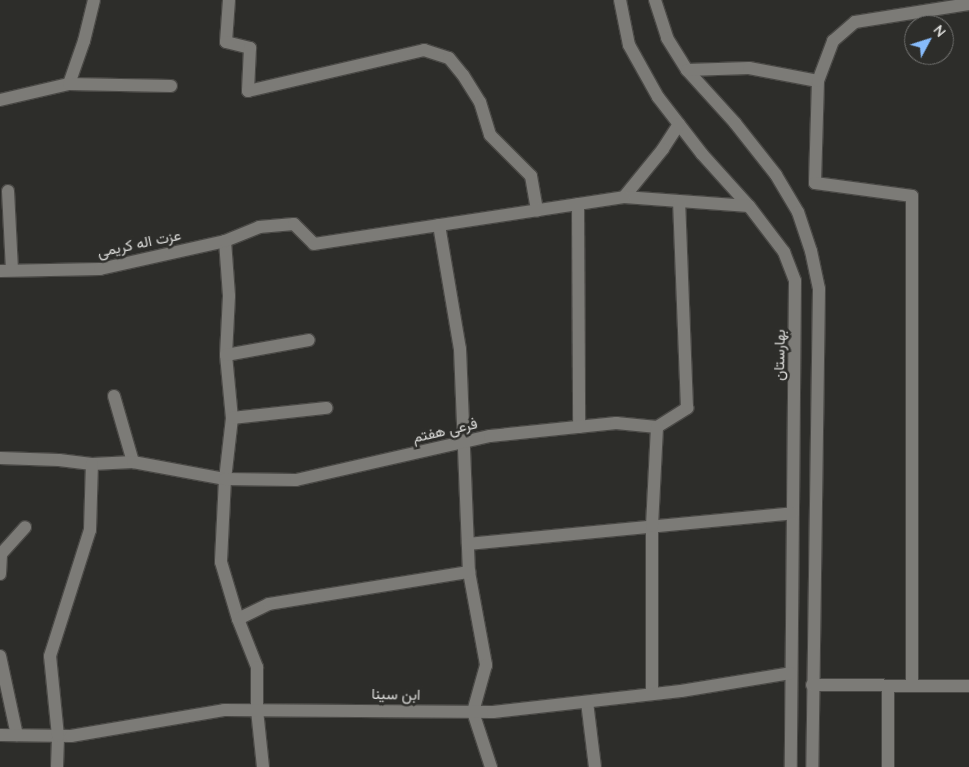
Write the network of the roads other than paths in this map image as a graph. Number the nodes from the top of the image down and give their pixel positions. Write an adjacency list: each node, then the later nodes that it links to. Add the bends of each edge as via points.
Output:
1 (94, 0): 8 (street)
2 (229, 0): 17 (street, via 226,42 250,48 248,91 424,50 449,58 480,102 490,135 531,176)
3 (620, 0): 11 (street, بهارستان, via 628,45 658,97)
4 (655, 0): 6 (street, via 667,38)
5 (969, 4): 7 (street, via 856,22 833,41)
6 (688, 70): 7 (street, via 749,68); 42 (street, via 776,175 798,212 819,289)
7 (818, 81): 44 (street, via 815,183 912,196)
8 (69, 84): 9 (street); 10 (street)
9 (171, 86)
10 (0, 100)
11 (679, 124): 13 (street); 16 (street, بهارستان)
12 (8, 191): 20 (street)
13 (624, 197): 14 (street); 15 (street)
14 (679, 201): 16 (street); 27 (street, via 687,408)
15 (578, 204): 17 (street); 26 (street)
16 (749, 206): 33 (street, بهارستان, via 784,252 796,281)
17 (536, 210): 18 (street)
18 (439, 225): 19 (street, عزت اله کریمی, via 314,244 294,224 259,227); 28 (street, via 460,349)
19 (225, 241): 20 (street, عزت اله کریمی, via 100,269); 22 (street, via 229,296)
20 (6, 270)
21 (309, 340): 22 (street)
22 (226, 355): 25 (street)
23 (114, 396): 30 (street)
24 (326, 408): 25 (street)
25 (232, 418): 32 (street)
26 (579, 426): 27 (street, فرعی هفتم, via 616,423); 28 (street, فرعی هفتم)
27 (656, 427): 34 (street)
28 (466, 441): 32 (street, فرعی هفتم, via 296,480); 36 (street)
29 (0, 458): 31 (street, فرعی هفتم)
30 (133, 462): 31 (street, فرعی هفتم); 32 (street, فرعی هفتم)
31 (92, 464): 52 (street, via 90,530 50,656)
32 (225, 480): 39 (street, via 221,562)
33 (793, 513): 34 (street); 41 (street, بهارستان)
34 (652, 526): 36 (street); 46 (street)
35 (25, 527): 38 (street, via 1,554)
36 (468, 544): 37 (street)
37 (469, 572): 39 (street, via 269,604); 49 (street, via 486,665)
38 (0, 574)
39 (238, 619): 48 (street, via 257,667)
40 (0, 656): 51 (street)
41 (791, 673): 46 (street, ابن سینا); 57 (street, بهارستان)
42 (812, 685): 43 (street); 58 (street)
43 (888, 686): 44 (street); 59 (street)
44 (912, 686): 45 (street)
45 (969, 686)
46 (652, 694): 47 (street, ابن سینا)
47 (588, 702): 49 (street, ابن سینا); 56 (street)
48 (257, 710): 49 (street, ابن سینا); 52 (street, ابن سینا, via 224,710); 54 (street)
49 (473, 712): 55 (street)
50 (0, 735): 51 (street, ابن سینا)
51 (17, 735): 52 (street, ابن سینا)
52 (58, 736): 53 (street)
53 (57, 767)
54 (263, 767)
55 (491, 767)
56 (595, 767)
57 (791, 767)
58 (812, 767)
59 (888, 767)

